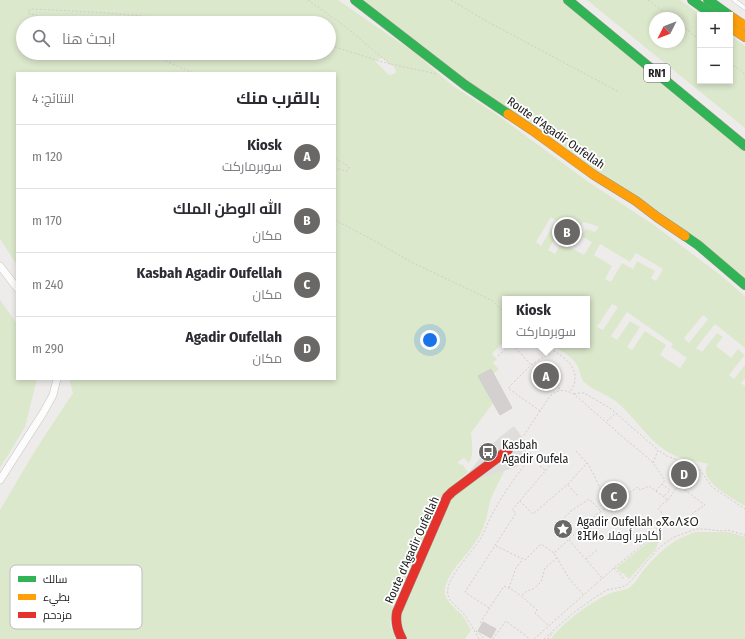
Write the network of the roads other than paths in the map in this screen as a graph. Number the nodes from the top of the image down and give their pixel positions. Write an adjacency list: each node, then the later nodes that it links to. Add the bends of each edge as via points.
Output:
1 (355, 0): 17 (main road, Route d'Agadir Oufellah, via 465,85 698,245)
2 (568, 0): 15 (main road, RN1)
3 (580, 0): 14 (main road, RN1)
4 (692, 0): 8 (main road)
5 (708, 0): 9 (main road)
6 (734, 0): 7 (lane)
7 (745, 8)
8 (709, 12)
9 (725, 12)
10 (733, 18): 11 (main road)
11 (745, 26)
12 (733, 29): 13 (main road)
13 (745, 37)
14 (745, 135)
15 (745, 146)
16 (0, 266): 18 (street)
17 (745, 285)
18 (16, 287)
19 (57, 380): 21 (street, via 53,395 43,413)
20 (508, 450): 22 (main road, Route d'Agadir Oufellah, via 447,498 397,612 396,626)
21 (0, 480)
22 (402, 639)

